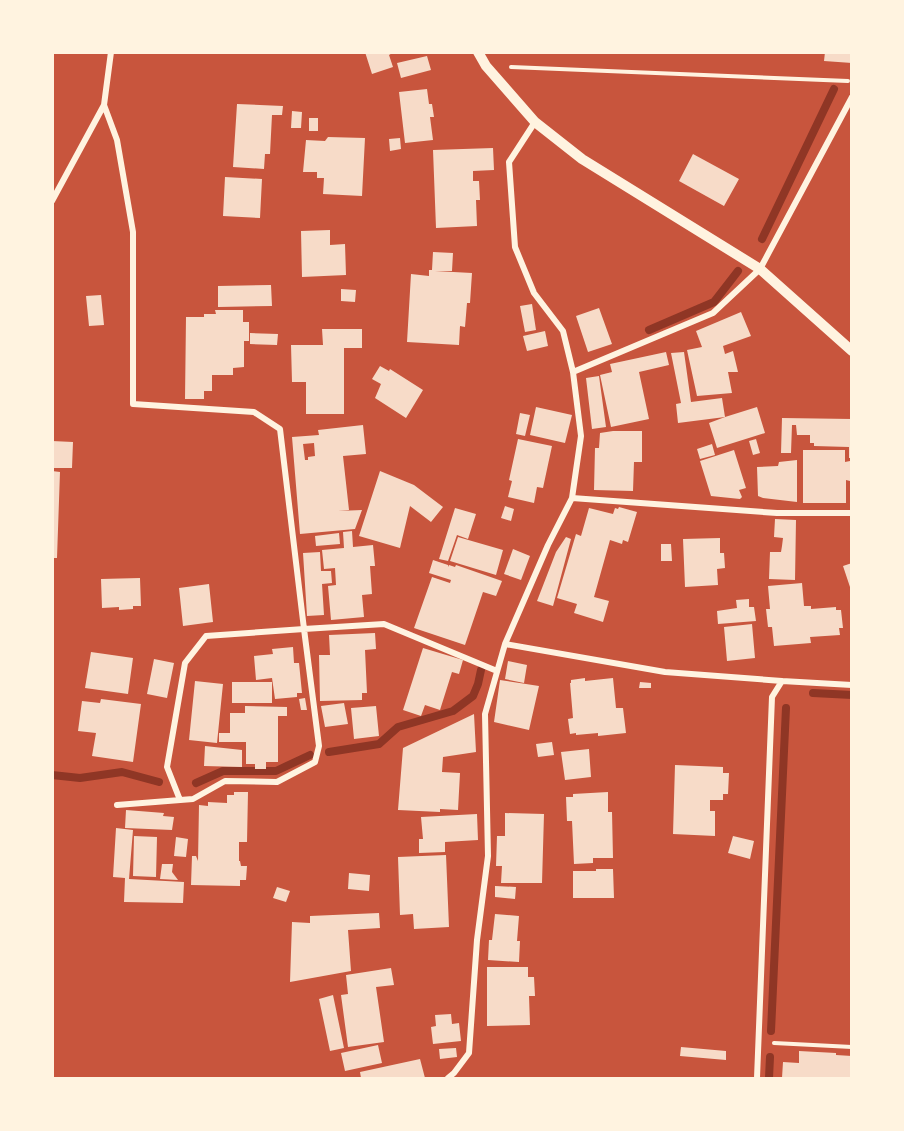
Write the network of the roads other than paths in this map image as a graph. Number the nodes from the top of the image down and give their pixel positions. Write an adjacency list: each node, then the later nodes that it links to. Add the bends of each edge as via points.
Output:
1 (111, 52): 4 (street)
2 (478, 52): 5 (street)
3 (852, 97): 7 (street)
4 (104, 105): 6 (street); 12 (street, via 117,140 133,232 133,404 254,412 280,429)
5 (535, 122): 7 (street, via 582,159); 9 (street, via 509,162 515,248 534,293 563,331)
6 (52, 201)
7 (760, 269): 8 (street); 9 (street, via 714,313)
8 (852, 351)
9 (573, 372): 10 (street, via 581,436)
10 (572, 498): 11 (street, via 777,513); 13 (street)
11 (852, 513)
12 (304, 629): 14 (street, via 384,624); 17 (street, via 206,636 185,663 167,767); 17 (street, via 319,746 315,762 277,782 225,781 193,799)
13 (505, 644): 14 (street); 15 (street, via 665,672)
14 (497, 671): 19 (street, via 484,714 488,856 469,1053)
15 (783, 681): 16 (street); 20 (street, via 772,697)
16 (852, 685)
17 (180, 800): 18 (street)
18 (117, 805)
19 (448, 1078)
20 (757, 1078)

